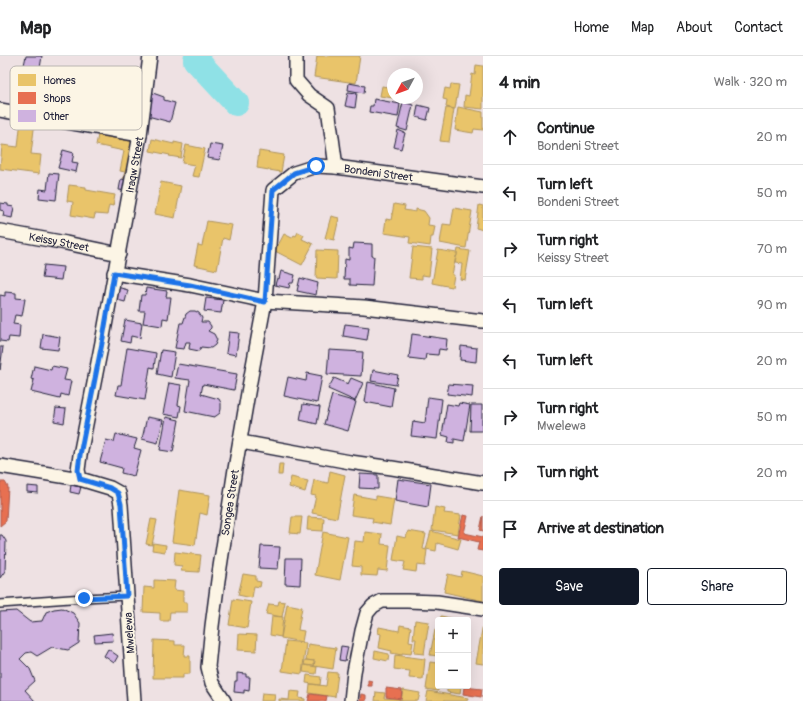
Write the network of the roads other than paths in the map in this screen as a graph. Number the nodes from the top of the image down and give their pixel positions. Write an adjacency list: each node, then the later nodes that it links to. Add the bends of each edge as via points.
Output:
1 (150, 56): 5 (street, Iraqw Street)
2 (296, 56): 9 (street, via 296,80 310,95 328,108)
3 (0, 110): 4 (street)
4 (10, 112)
5 (142, 120)
6 (108, 130): 8 (street)
7 (141, 130): 8 (street, Iraqw Street)
8 (140, 136): 12 (street, Iraqw Street)
9 (336, 167): 10 (street, Bondeni Street); 14 (street, Bondeni Street, via 316,166 294,173 273,190)
10 (483, 187)
11 (0, 231): 12 (street, Keissy Street)
12 (118, 254): 13 (street, Iraqw Street)
13 (114, 273): 14 (street, via 190,285); 18 (street, Iraqw Street, via 80,455)
14 (265, 302): 15 (street, via 364,307); 16 (street, Songea Street)
15 (483, 321)
16 (241, 442): 19 (street); 24 (street, Songea Street, via 218,580 208,667 212,683)
17 (0, 466): 18 (street)
18 (80, 479): 20 (street, Mwelewa, via 118,493 121,504)
19 (483, 483)
20 (127, 596): 21 (lane); 23 (street, Mwelewa)
21 (0, 604)
22 (483, 609): 25 (street, via 437,602 407,601 382,601 373,606 367,613 362,631)
23 (134, 701)
24 (224, 701)
25 (351, 701)

